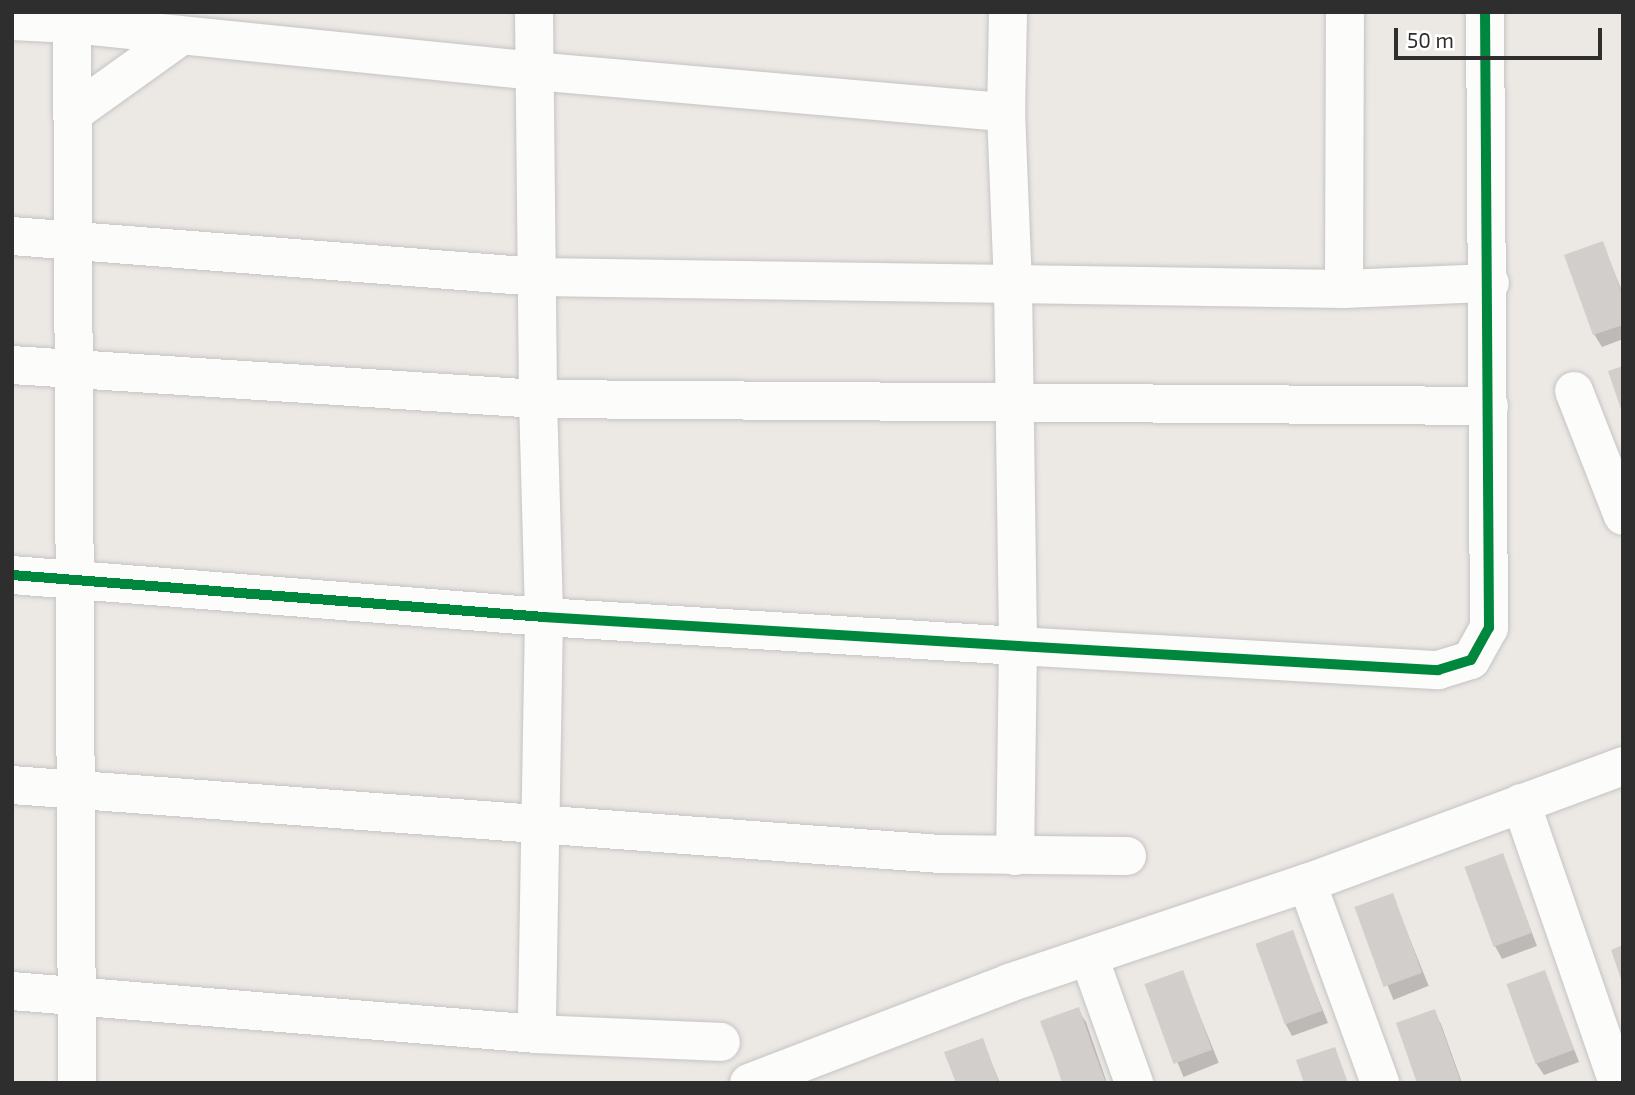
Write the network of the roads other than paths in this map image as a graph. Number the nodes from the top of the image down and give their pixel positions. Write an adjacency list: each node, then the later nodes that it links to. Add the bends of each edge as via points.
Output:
1 (534, 12): 8 (street)
2 (1008, 12): 9 (street)
3 (1345, 12): 16 (street)
4 (1485, 12): 14 (street)
5 (72, 18): 6 (street); 7 (street); 10 (street)
6 (12, 21)
7 (181, 36): 8 (street); 10 (street)
8 (534, 71): 9 (street); 13 (street)
9 (1006, 112): 15 (street)
10 (72, 114): 12 (street)
11 (12, 236): 12 (street)
12 (73, 240): 13 (street); 18 (street)
13 (538, 277): 15 (street); 20 (street)
14 (1490, 283): 16 (street); 22 (street)
15 (1013, 284): 16 (street); 21 (street)
16 (1344, 289)
17 (12, 365): 18 (street)
18 (75, 370): 20 (street); 25 (street)
19 (1574, 391): 23 (street)
20 (538, 399): 21 (street); 26 (street)
21 (1014, 404): 22 (street); 27 (street)
22 (1489, 406): 27 (street, via 1489,628 1471,660 1438,670)
23 (1623, 516)
24 (12, 575): 25 (street)
25 (74, 579): 26 (street); 30 (street)
26 (544, 617): 27 (street); 32 (street)
27 (1018, 646): 33 (street)
28 (1623, 766): 31 (street)
29 (12, 785): 30 (street)
30 (73, 790): 32 (street); 38 (street)
31 (1521, 803): 35 (street); 46 (street)
32 (542, 827): 33 (street); 39 (street)
33 (1015, 856): 34 (street)
34 (1127, 856)
35 (1307, 883): 36 (street); 45 (street)
36 (1089, 957): 41 (street, via 1009,983); 44 (street)
37 (12, 991): 38 (street)
38 (78, 997): 39 (street); 42 (street)
39 (537, 1034): 40 (street)
40 (721, 1042)
41 (804, 1073): 43 (street)
42 (77, 1083)
43 (749, 1083)
44 (1134, 1083)
45 (1380, 1083)
46 (1618, 1083)

